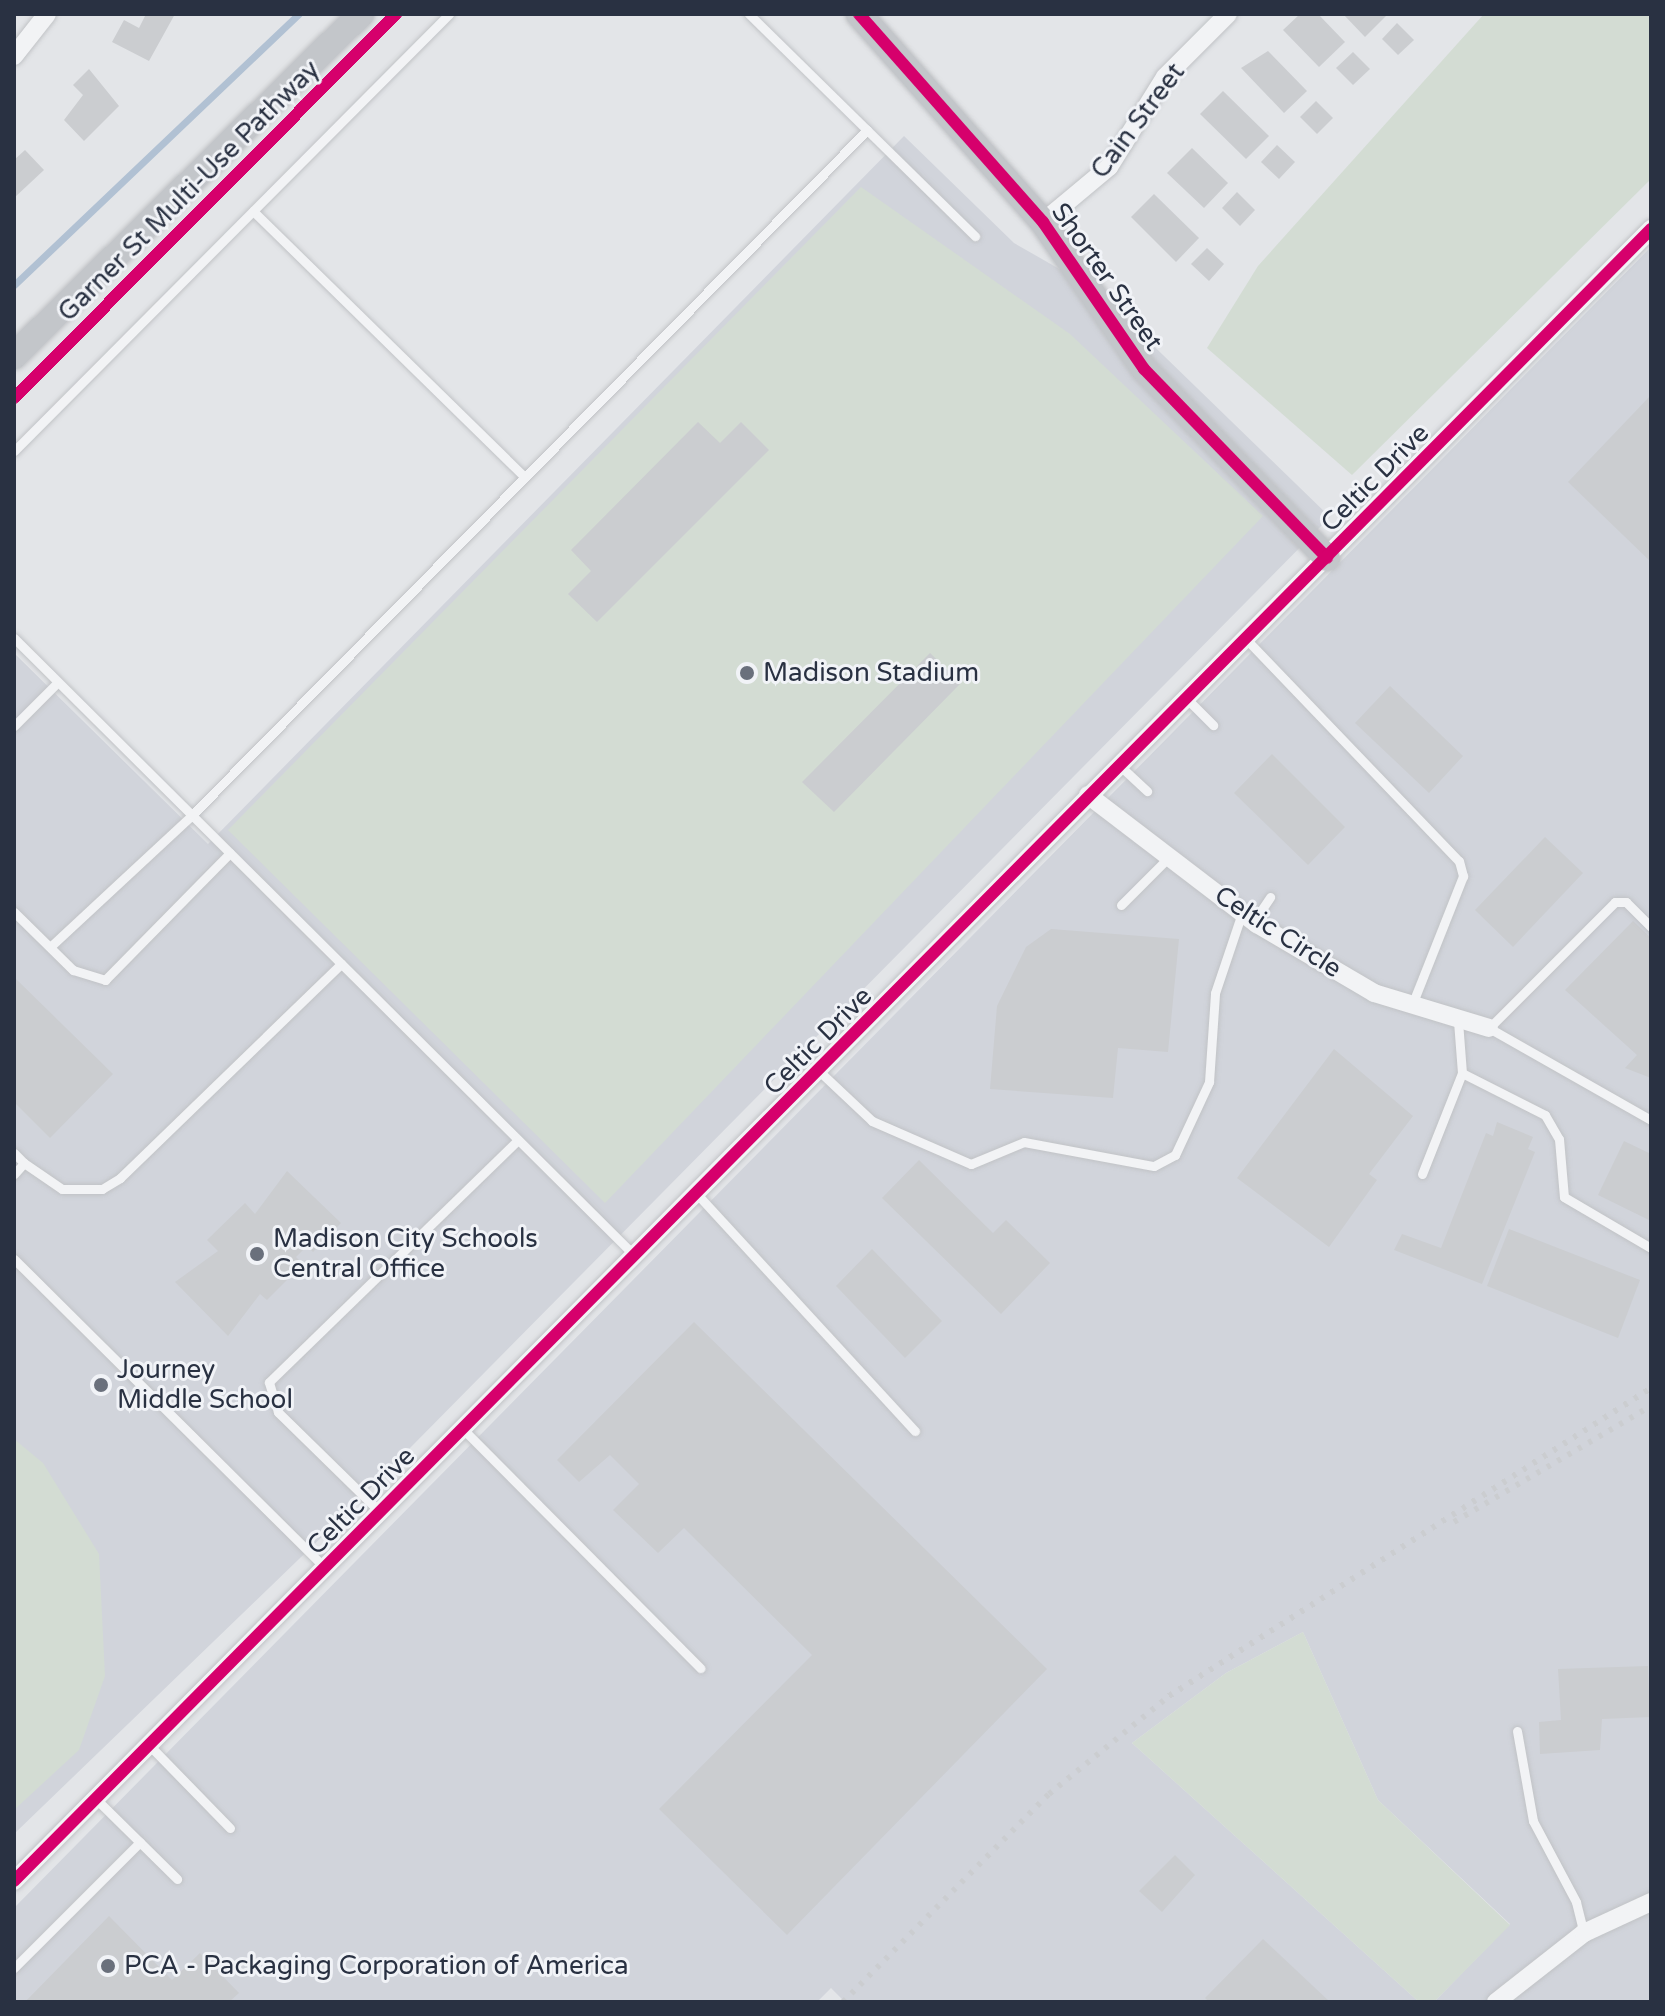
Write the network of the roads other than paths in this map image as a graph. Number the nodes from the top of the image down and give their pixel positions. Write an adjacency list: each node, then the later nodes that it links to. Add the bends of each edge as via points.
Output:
1 (47, 14): 7 (street)
2 (361, 14): 13 (street)
3 (449, 14): 9 (lane)
4 (749, 14): 8 (lane)
5 (859, 14): 10 (street, Shorter Street)
6 (1228, 14): 10 (street, Cain Street, via 1165,77 1109,167)
7 (14, 56)
8 (867, 130): 12 (lane); 15 (lane)
9 (253, 211): 14 (lane); 15 (lane)
10 (1043, 222): 16 (street, Shorter Street, via 1144,369)
11 (1651, 229): 16 (street, Celtic Drive)
12 (975, 236)
13 (14, 356)
14 (14, 451)
15 (525, 477): 26 (lane)
16 (1327, 558): 18 (street, Celtic Drive)
17 (14, 638): 19 (lane)
18 (1245, 638): 20 (street, Celtic Drive); 36 (lane, via 1459,861 1463,876)
19 (58, 682): 22 (lane); 26 (lane)
20 (1185, 697): 21 (lane); 23 (street, Celtic Drive)
21 (1213, 725)
22 (14, 726)
23 (1118, 764): 24 (lane); 25 (street, Celtic Drive)
24 (1147, 791)
25 (1088, 795): 28 (street, Celtic Circle); 39 (street, Celtic Drive)
26 (192, 815): 27 (lane); 34 (lane)
27 (230, 853): 34 (lane, via 105,980 88,978); 35 (lane)
28 (1169, 857): 30 (lane); 32 (street, Celtic Circle)
29 (1270, 897): 32 (lane)
30 (1121, 905)
31 (14, 912): 34 (lane)
32 (1248, 917): 36 (street, Celtic Circle, via 1374,993); 39 (lane, via 1215,993 1209,1082 1175,1155 1154,1166 1024,1142 971,1164 872,1121)
33 (1651, 927): 38 (lane, via 1626,902 1615,902)
34 (50, 947)
35 (341, 964): 42 (lane); 44 (lane, via 120,1178 102,1189 62,1189)
36 (1412, 1005): 37 (street, Celtic Circle)
37 (1458, 1021): 38 (street, Celtic Circle); 40 (lane)
38 (1489, 1028): 41 (lane)
39 (819, 1071): 47 (street, Celtic Drive)
40 (1462, 1073): 46 (lane); 48 (lane, via 1545,1115 1559,1139 1564,1197)
41 (1651, 1120)
42 (518, 1140): 49 (lane); 53 (lane, via 269,1382 278,1412)
43 (14, 1153): 44 (lane)
44 (24, 1163): 45 (lane)
45 (14, 1174)
46 (1422, 1174)
47 (697, 1194): 49 (street, Celtic Drive); 52 (lane)
48 (1651, 1248)
49 (635, 1256): 51 (street, Celtic Drive)
50 (14, 1259): 54 (lane)
51 (463, 1429): 53 (street, Celtic Drive); 55 (lane)
52 (915, 1431)
53 (380, 1513): 54 (street, Celtic Drive)
54 (325, 1568): 57 (street, Celtic Drive)
55 (700, 1668)
56 (1517, 1731): 64 (lane, via 1533,1821 1576,1902)
57 (149, 1745): 58 (street, Celtic Drive); 59 (lane)
58 (96, 1799): 60 (lane); 62 (street, Celtic Drive)
59 (230, 1828)
60 (140, 1842): 61 (lane); 65 (lane)
61 (177, 1879)
62 (14, 1881)
63 (1651, 1902): 64 (street)
64 (1584, 1933): 66 (street)
65 (14, 1968)
66 (1502, 2000)

